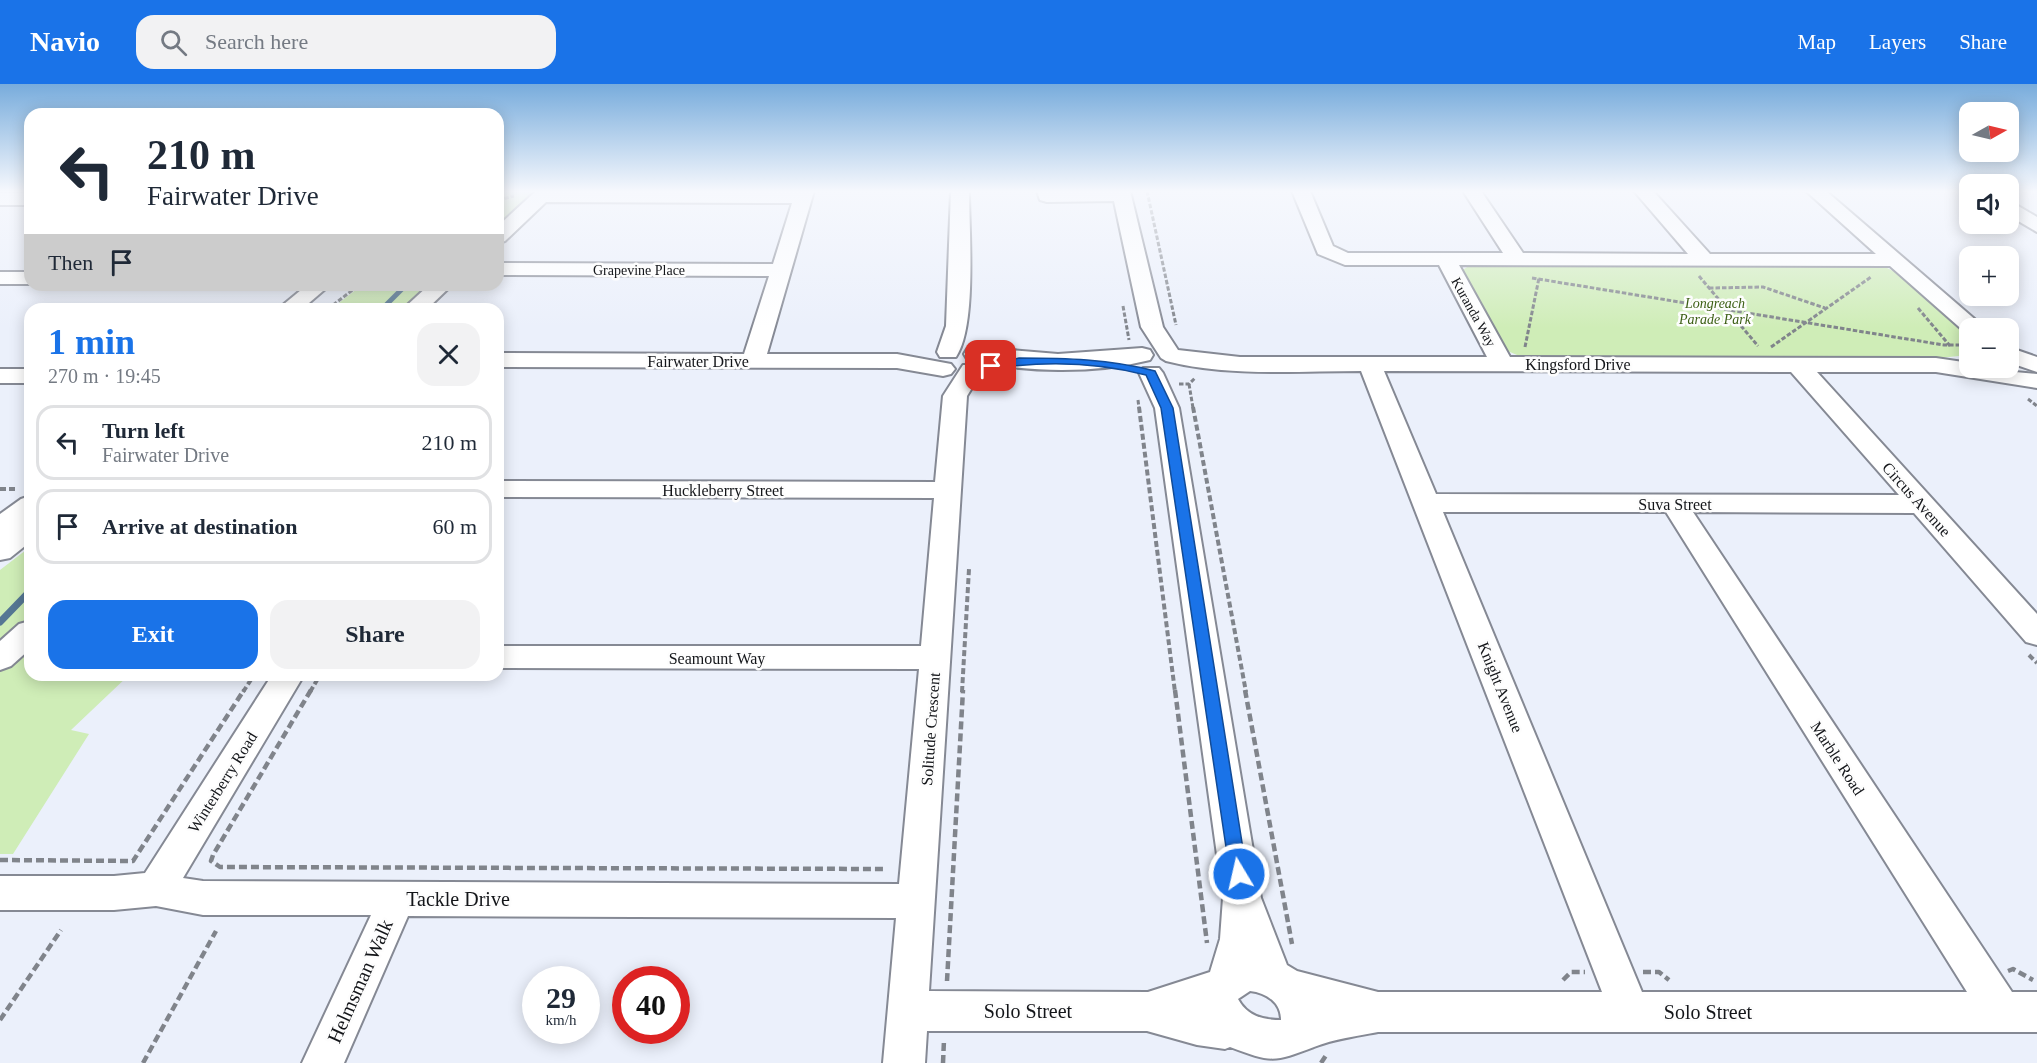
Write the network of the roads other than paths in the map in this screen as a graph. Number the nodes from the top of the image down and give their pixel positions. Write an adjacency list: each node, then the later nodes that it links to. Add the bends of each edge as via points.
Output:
1 (790, 237): 13 (street)
2 (959, 237): 32 (street)
3 (1133, 237): 26 (street)
4 (1319, 237): 8 (street, via 1328,252 1337,257)
5 (1506, 237): 12 (street)
6 (1677, 237): 9 (street)
7 (1867, 237): 10 (street)
8 (1446, 260): 12 (street); 24 (street, Kuranda Way)
9 (1695, 260): 10 (street); 12 (street)
10 (1894, 260): 22 (street)
11 (504, 269): 13 (street, Grapevine Place)
12 (1530, 269)
13 (779, 270): 27 (street)
14 (0, 278): 15 (street)
15 (24, 281)
16 (312, 291): 19 (street)
17 (335, 291): 20 (street)
18 (435, 291): 21 (street)
19 (297, 303)
20 (320, 303)
21 (421, 303)
22 (1959, 318)
23 (1959, 354): 30 (street, Kingsford Drive)
24 (1499, 359): 28 (street, Kingsford Drive); 29 (street, Kingsford Drive)
25 (504, 360): 27 (street, Fairwater Drive)
26 (1161, 360): 28 (street, Kingsford Drive); 32 (street, Fairwater Drive); 57 (street)
27 (753, 361): 32 (street, Fairwater Drive)
28 (1370, 364): 42 (street, Knight Avenue)
29 (1797, 364): 30 (street, Kingsford Drive); 44 (street, Circus Avenue)
30 (1936, 364): 31 (street, Kingsford Drive)
31 (1959, 364)
32 (958, 365): 40 (street, Solitude Crescent)
33 (2019, 366): 37 (street, Kingsford Drive)
34 (2019, 369): 38 (street)
35 (0, 376): 36 (street)
36 (24, 376)
37 (2037, 381)
38 (2037, 394)
39 (504, 489): 40 (street, Huckleberry Street)
40 (948, 490): 52 (street, Solitude Crescent)
41 (20, 500): 45 (street)
42 (1428, 503): 43 (street, Suva Street); 64 (street, Knight Avenue)
43 (1674, 504): 44 (street, Suva Street); 65 (street, Marble Road)
44 (1922, 504): 48 (street, Circus Avenue)
45 (0, 527)
46 (24, 533): 47 (street)
47 (0, 551)
48 (2037, 634)
49 (24, 637): 51 (street)
50 (504, 657): 52 (street, Seamount Way)
51 (0, 658)
52 (935, 658): 58 (street, Solitude Crescent)
53 (284, 681): 54 (street, Winterberry Road)
54 (156, 889): 55 (street, Tackle Drive); 56 (street, Tackle Drive, via 203,898)
55 (0, 893)
56 (397, 898): 58 (street, Tackle Drive); 68 (street, Helmsman Walk)
57 (1242, 898): 59 (street); 60 (street, via 1239,939)
58 (918, 901): 61 (street, Solitude Crescent)
59 (1285, 972): 60 (street); 63 (street, Solo Street); 67 (street, via 1300,1008)
60 (1219, 974): 62 (street, Solo Street); 66 (street, via 1218,1007)
61 (927, 1011): 62 (street, Solo Street); 69 (street, Solitude Crescent)
62 (1147, 1011): 66 (street, Solo Street, via 1197,1025)
63 (1378, 1011): 64 (street, Solo Street); 67 (street, Solo Street)
64 (1630, 1012): 65 (street, Solo Street)
65 (2020, 1012)
66 (1238, 1045): 67 (street, via 1266,1052)
67 (1292, 1046)
68 (323, 1063)
69 (904, 1063)

